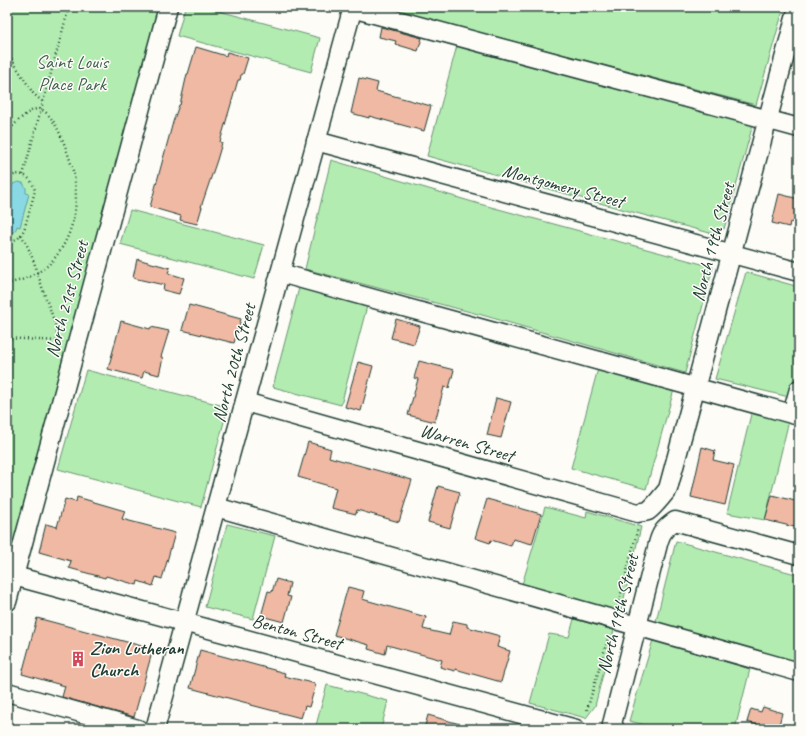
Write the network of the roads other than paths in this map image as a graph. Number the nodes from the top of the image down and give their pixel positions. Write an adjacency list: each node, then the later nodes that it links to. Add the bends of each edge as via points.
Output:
1 (168, 7): 17 (street, North 21st Street)
2 (798, 7): 4 (street, North 19th Street)
3 (353, 8): 4 (street); 6 (street, North 20th Street)
4 (768, 120): 5 (street); 7 (street, North 19th Street)
5 (799, 128)
6 (316, 141): 7 (street, Montgomery Street); 9 (street, North 20th Street)
7 (732, 253): 8 (street, Montgomery Street); 10 (street, North 19th Street)
8 (799, 272)
9 (280, 273): 10 (street); 12 (street, North 20th Street)
10 (696, 388): 13 (street); 14 (street, North 19th Street)
11 (799, 389): 13 (street)
12 (245, 402): 14 (street, Warren Street, via 638,513 648,511); 15 (street, North 20th Street)
13 (795, 415)
14 (668, 489)
15 (216, 507): 19 (street, North 20th Street); 20 (street)
16 (799, 555): 20 (street, North 19th Street, via 675,521 660,535)
17 (10, 575): 18 (street, North 21st Street); 19 (street, Benton Street)
18 (7, 602)
19 (185, 623): 25 (street, North 20th Street); 26 (street, Benton Street)
20 (637, 626): 21 (street); 23 (street, North 19th Street)
21 (799, 672)
22 (7, 692): 24 (street)
23 (614, 726)
24 (138, 729)
25 (155, 729)
26 (576, 729)

